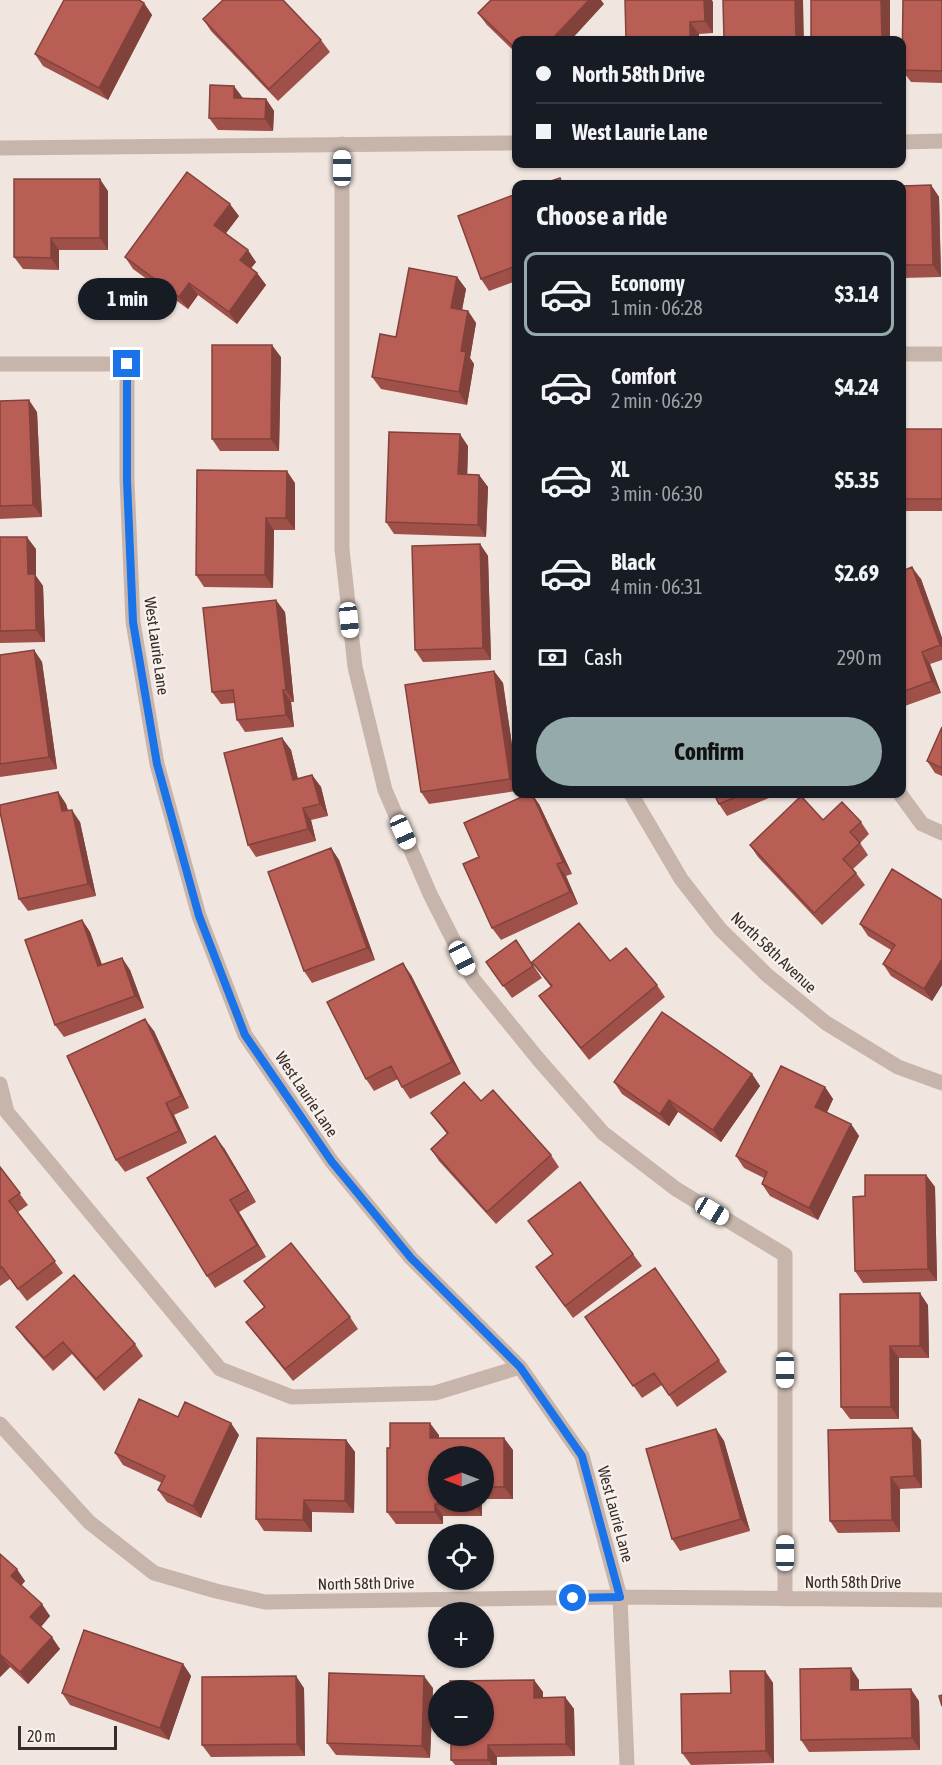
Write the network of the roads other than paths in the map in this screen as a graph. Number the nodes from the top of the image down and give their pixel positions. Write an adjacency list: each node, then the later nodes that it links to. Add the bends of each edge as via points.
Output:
1 (942, 141): 2 (street)
2 (906, 142)
3 (512, 143): 4 (street)
4 (342, 144): 5 (street); 17 (street, via 342,549 355,667 385,790 473,980 539,1060 603,1133 676,1189 785,1255)
5 (0, 148)
6 (906, 354): 7 (street)
7 (942, 354)
8 (0, 364): 14 (street, West Laurie Lane, via 127,364 133,622 157,764 199,916 245,1035 332,1162 411,1258)
9 (633, 798): 12 (street, North 58th Avenue, via 681,879 720,929 767,975 826,1023 898,1067)
10 (903, 798): 11 (street, via 922,824)
11 (942, 833)
12 (942, 1083)
13 (0, 1084): 14 (street, via 8,1112 220,1369 292,1397 435,1393)
14 (520, 1367): 16 (street, West Laurie Lane, via 582,1456)
15 (0, 1424): 16 (street, North 58th Drive, via 89,1522 144,1566 154,1573 216,1591 265,1602)
16 (620, 1597): 17 (street, North 58th Drive); 19 (street, West Laurie Lane)
17 (785, 1599): 18 (street, North 58th Drive)
18 (942, 1600)
19 (627, 1765)

